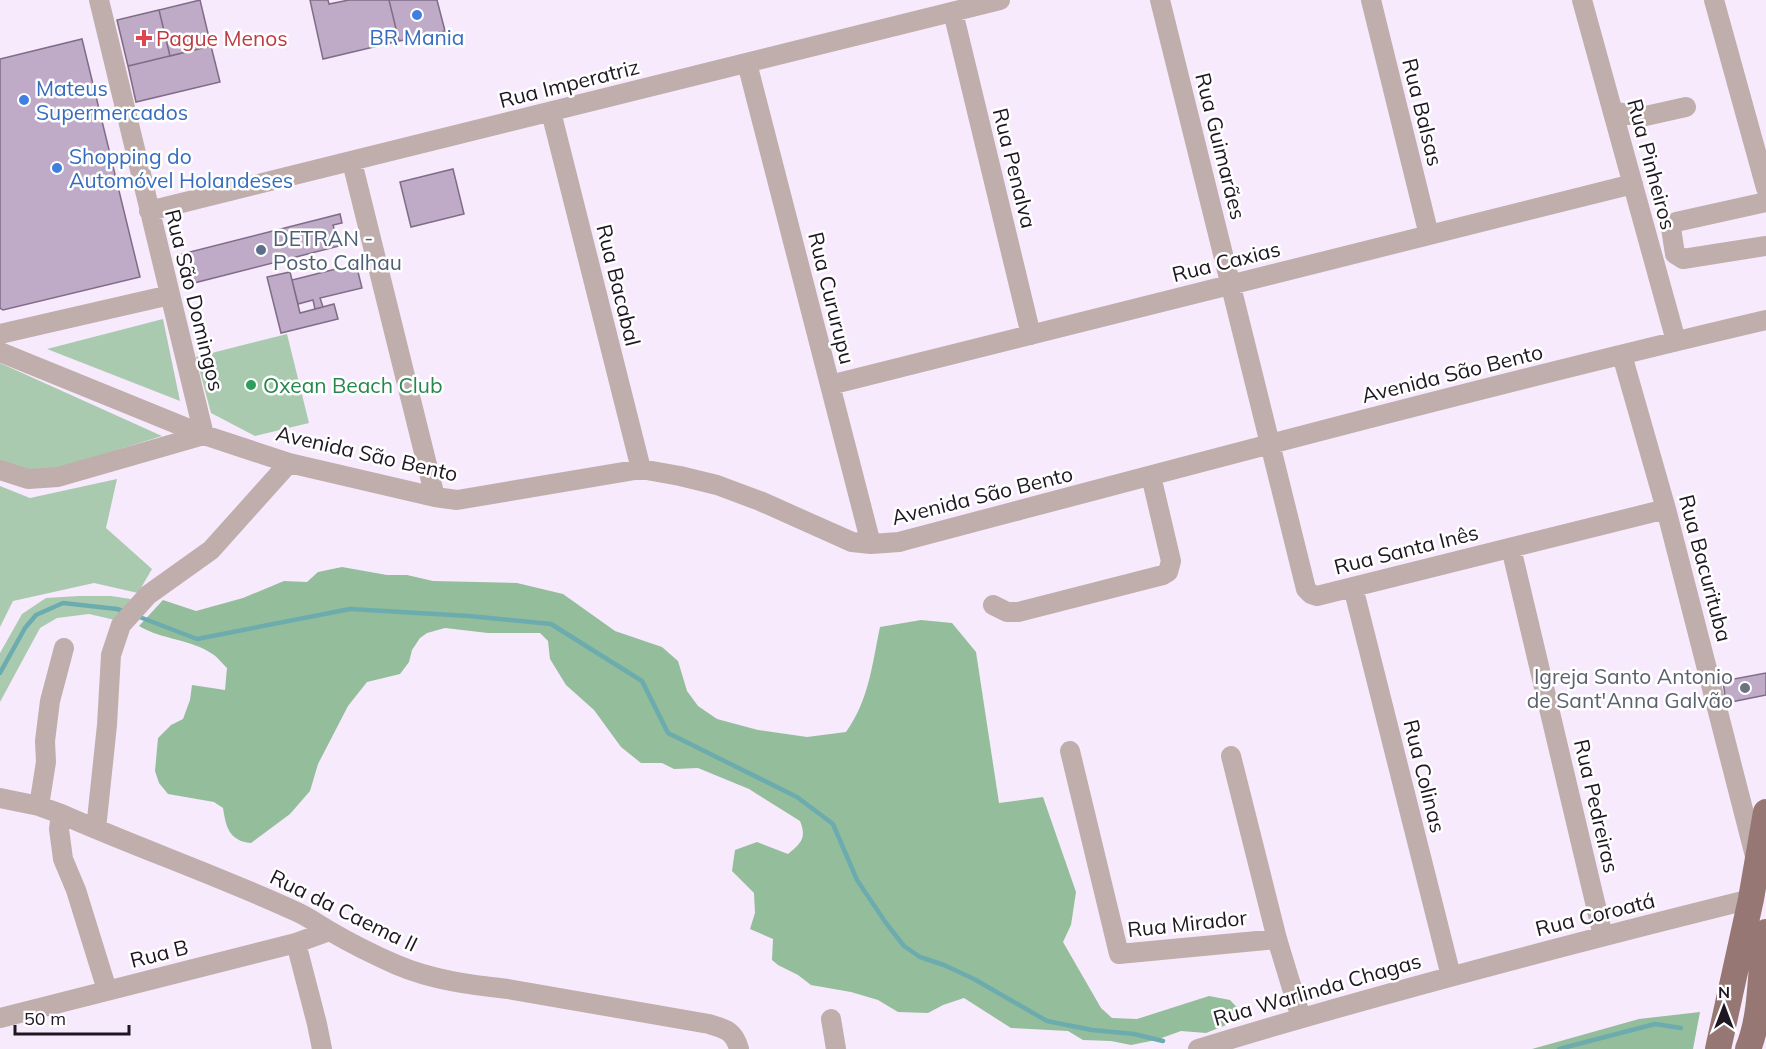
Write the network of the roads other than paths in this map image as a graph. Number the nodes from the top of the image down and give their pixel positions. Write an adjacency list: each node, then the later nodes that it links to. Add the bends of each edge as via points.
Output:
1 (99, 0): 16 (street, Rua São Domingos)
2 (1000, 0): 7 (street, Rua Imperatriz)
3 (1160, 0): 21 (street, Rua Guimarães)
4 (1371, 0): 17 (street, Rua Balsas)
5 (1582, 0): 10 (street, Rua Pinheiros)
6 (1714, 0): 14 (street)
7 (952, 12): 8 (street, Rua Imperatriz); 25 (street, Rua Penalva)
8 (747, 63): 11 (street, Rua Imperatriz); 29 (street, Rua Cururupu)
9 (1686, 107): 10 (street, via 1641,117)
10 (1613, 111): 13 (street, Rua Pinheiros)
11 (551, 112): 12 (street, Rua Imperatriz); 34 (street, Rua Bacabal)
12 (352, 162): 16 (street, Rua Imperatriz); 36 (street)
13 (1633, 184): 17 (street, Rua Caxias); 20 (street, Rua Pinheiros)
14 (1766, 188)
15 (1766, 202): 18 (street, via 1676,222 1671,228)
16 (149, 211): 22 (street, Rua São Domingos)
17 (1429, 235): 21 (street, Rua Caxias)
18 (1673, 244): 19 (street, via 1678,258 1687,259); 20 (street)
19 (1766, 246)
20 (1651, 250): 26 (street, Rua Pinheiros)
21 (1231, 285): 25 (street, Rua Caxias); 31 (street, Rua Guimarães)
22 (170, 295): 24 (street); 30 (street, Rua São Domingos)
23 (1766, 322): 26 (street, Avenida São Bento)
24 (0, 334)
25 (1031, 335): 29 (street, Rua Caxias)
26 (1676, 341): 28 (street, Avenida São Bento)
27 (0, 352): 30 (street, Avenida São Bento)
28 (1622, 355): 31 (street, Avenida São Bento); 37 (street, Rua Bacurituba)
29 (830, 385): 38 (street, Rua Cururupu)
30 (204, 435): 32 (street, Avenida São Bento); 33 (street, via 58,477 28,479)
31 (1270, 444): 35 (street, Avenida São Bento); 40 (street, Rua Santa Inês, via 1306,589 1317,596)
32 (289, 463): 36 (street, Avenida São Bento); 49 (street, via 211,550 148,595 122,625 111,656)
33 (0, 470)
34 (641, 470): 36 (street, Avenida São Bento, via 457,500); 38 (street, Avenida São Bento, via 717,485 852,542)
35 (1151, 476): 38 (street, Avenida São Bento, via 899,542); 41 (street, via 1171,561 1168,572 1018,612)
36 (435, 497)
37 (1666, 509): 39 (street, Rua Santa Inês); 50 (street, Rua Bacurituba)
38 (871, 544)
39 (1512, 548): 40 (street, Rua Santa Inês); 54 (street, Rua Pedreiras)
40 (1353, 587): 57 (street, Rua Colinas)
41 (993, 605)
42 (64, 648): 46 (street, via 50,701)
43 (1070, 751): 55 (street, Rua Mirador, via 1119,954)
44 (1231, 756): 55 (street)
45 (0, 798): 46 (street, Rua da Caema II)
46 (39, 806): 48 (street, Rua da Caema II)
47 (1766, 812): 50 (main road)
48 (61, 814): 49 (street, Rua da Caema II); 58 (street, via 63,859)
49 (96, 829): 52 (street, Rua da Caema II, via 299,913)
50 (1758, 865): 51 (main road)
51 (1751, 899): 54 (street, Rua Coroatá); 67 (main road)
52 (329, 931): 56 (street, Rua B); 64 (street, Rua da Caema II, via 398,966 422,973 709,1024 726,1029 736,1038)
53 (1766, 932): 62 (main road)
54 (1603, 936): 57 (street, Rua Coroatá)
55 (1277, 939): 60 (street, Rua Mirador)
56 (296, 943): 58 (street, Rua B); 63 (street)
57 (1450, 976): 60 (street, Rua Warlinda Chagas)
58 (107, 990): 59 (street, Rua B)
59 (0, 1018)
60 (1301, 1018): 66 (street, Rua Warlinda Chagas)
61 (831, 1019): 65 (street)
62 (1756, 1034)
63 (322, 1049)
64 (739, 1049)
65 (836, 1049)
66 (1197, 1049)
67 (1718, 1049)

